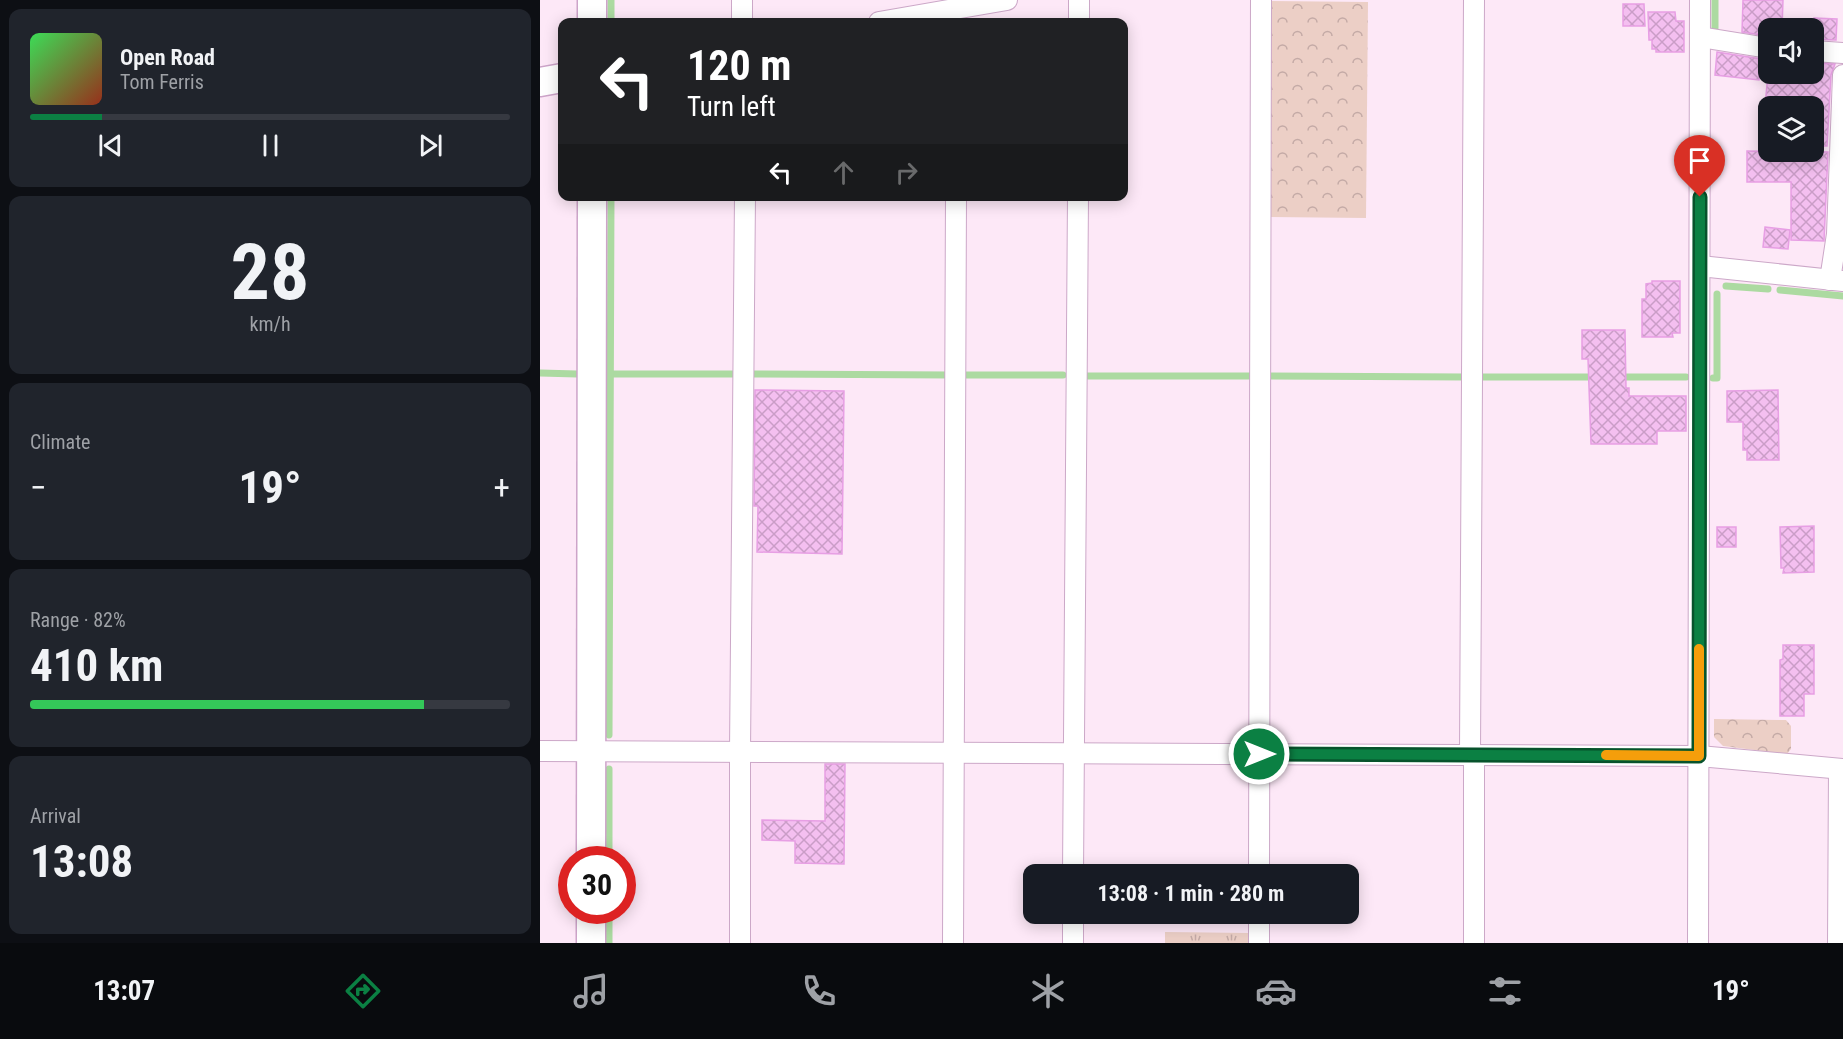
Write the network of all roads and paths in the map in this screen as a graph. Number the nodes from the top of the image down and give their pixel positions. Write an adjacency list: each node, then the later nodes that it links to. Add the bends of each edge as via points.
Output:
1 (592, 0): 9 (street)
2 (742, 0): 10 (street)
3 (1007, 0): 8 (street)
4 (1079, 0): 12 (street)
5 (1261, 0): 31 (street)
6 (1474, 0): 32 (street)
7 (1700, 0): 13 (street)
8 (957, 10): 11 (street)
9 (592, 18)
10 (742, 18)
11 (905, 18)
12 (1079, 18)
13 (1700, 36): 14 (street); 24 (street)
14 (1758, 46)
15 (1824, 52): 16 (street)
16 (1843, 53)
17 (1843, 75): 25 (street)
18 (558, 79): 19 (street)
19 (540, 82)
20 (592, 201): 27 (street)
21 (745, 201): 28 (street)
22 (956, 201): 29 (street)
23 (1078, 201): 30 (street)
24 (1700, 266): 25 (street); 33 (street)
25 (1837, 280)
26 (540, 751): 27 (street)
27 (591, 751): 28 (street); 35 (street)
28 (740, 751): 29 (street); 42 (street)
29 (954, 752): 30 (street); 43 (street)
30 (1074, 753): 31 (street); 36 (street)
31 (1259, 754): 32 (street); 37 (street)
32 (1472, 755): 33 (street); 46 (street)
33 (1699, 756): 34 (street); 47 (street)
34 (1841, 769): 48 (street)
35 (591, 846)
36 (1073, 864)
37 (1259, 864)
38 (591, 924): 41 (street)
39 (1073, 924): 44 (street)
40 (1259, 924): 45 (street)
41 (591, 943)
42 (740, 943)
43 (953, 943)
44 (1072, 943)
45 (1259, 943)
46 (1474, 943)
47 (1698, 943)
48 (1838, 943)

